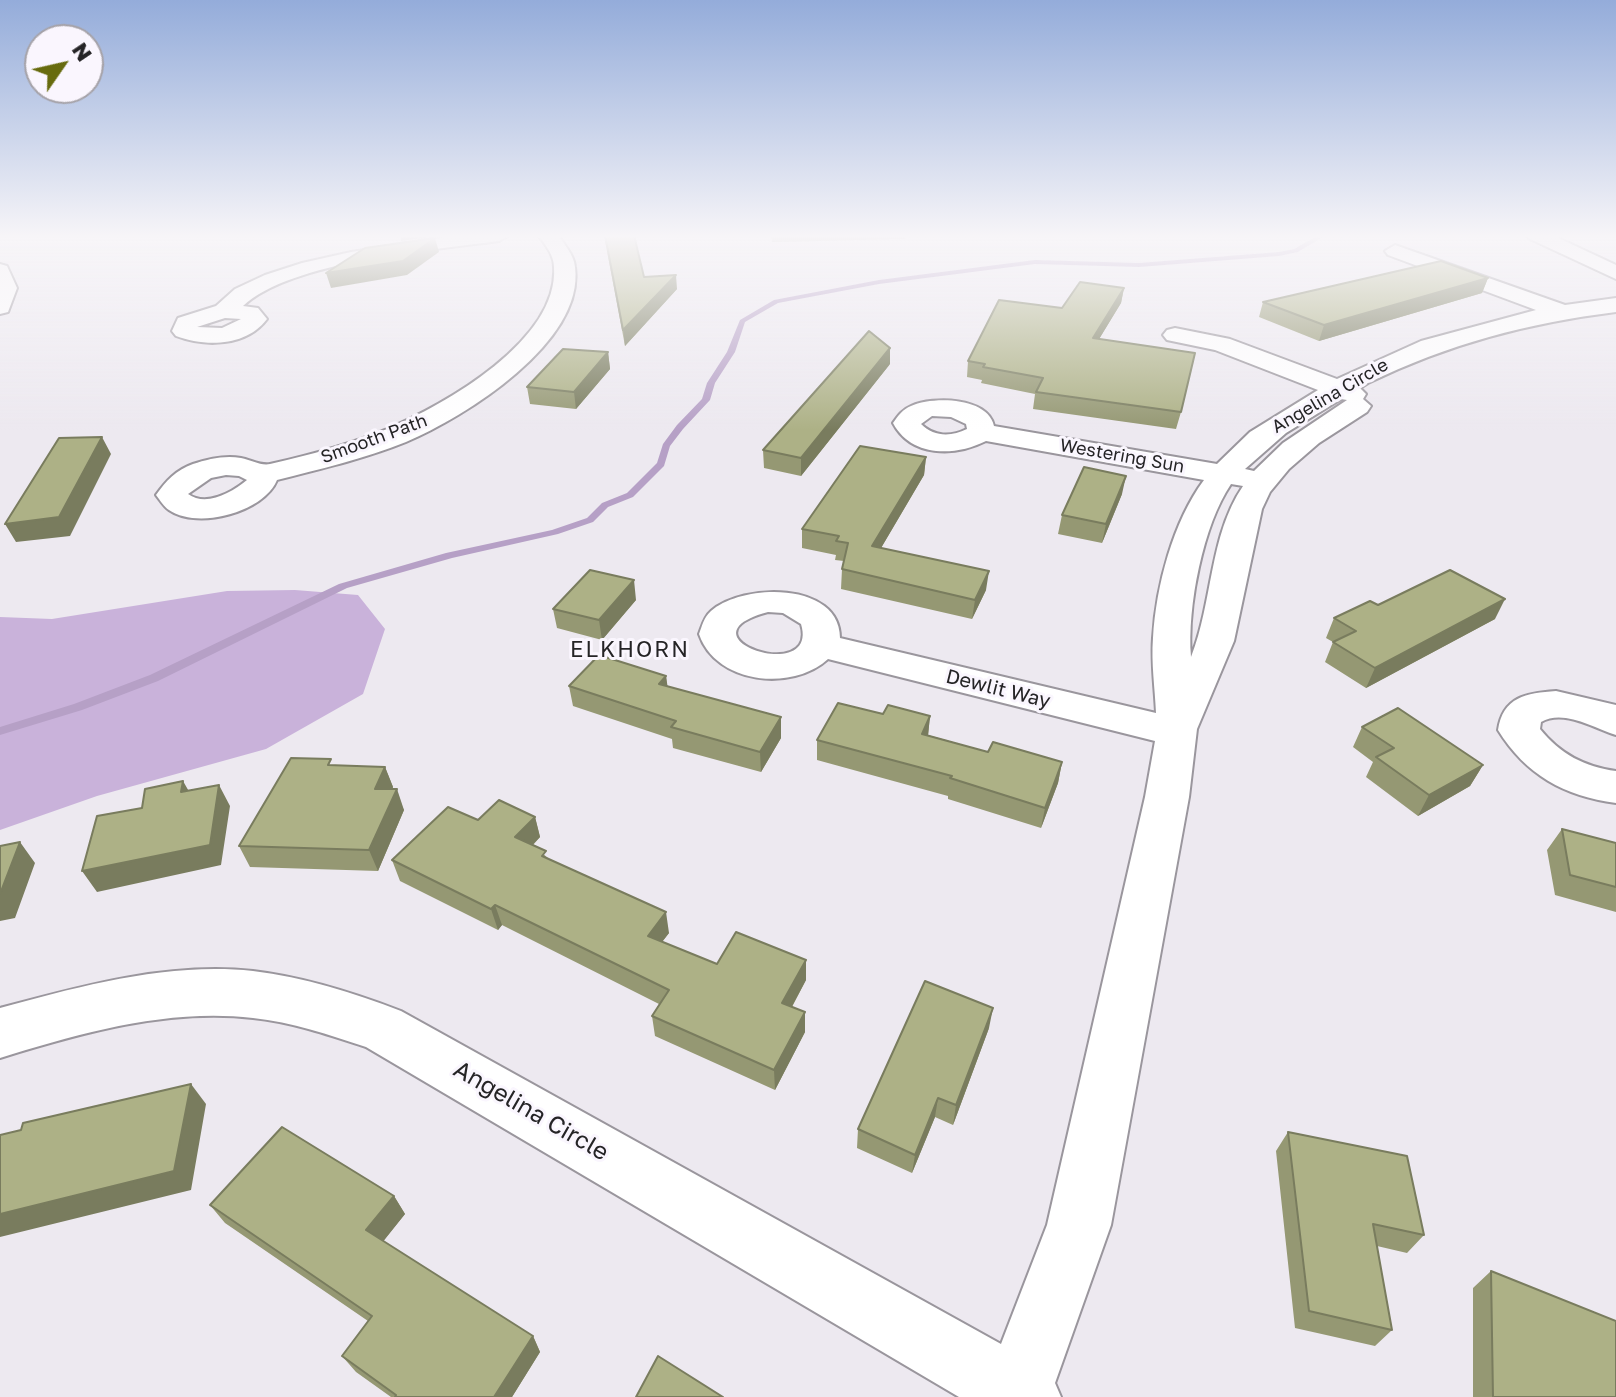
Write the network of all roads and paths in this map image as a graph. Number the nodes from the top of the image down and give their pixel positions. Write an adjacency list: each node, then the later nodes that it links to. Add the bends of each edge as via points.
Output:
1 (234, 300): 5 (street)
2 (560, 300): 14 (street, Smooth Path, via 538,336 488,384 411,429)
3 (1531, 300): 6 (street)
4 (1616, 305): 6 (street, Angelina Circle)
5 (224, 311)
6 (1561, 311): 8 (street, Angelina Circle)
7 (1616, 317): 8 (street, Angelina Circle)
8 (1503, 330): 10 (street, Angelina Circle, via 1427,345); 11 (street, Angelina Circle)
9 (1175, 335): 10 (street, via 1221,344)
10 (1337, 389): 11 (street); 13 (street, Angelina Circle, via 1267,433)
11 (1368, 400): 15 (street, Angelina Circle, via 1300,444)
12 (981, 432): 13 (street, Westering Sun)
13 (1223, 474): 15 (street, Westering Sun); 18 (street, Angelina Circle, via 1207,497 1194,532 1172,625)
14 (261, 475)
15 (1263, 481): 18 (street, Angelina Circle, via 1246,507 1218,633)
16 (820, 645): 18 (street, Dewlit Way)
17 (1616, 721): 19 (street, via 1546,704 1521,715 1519,730 1531,750 1550,765 1576,778)
18 (1176, 732): 21 (street, Angelina Circle, via 1079,1225)
19 (1616, 787)
20 (0, 1033): 21 (street, Angelina Circle, via 71,1012 141,1000 234,993 308,1004 382,1028)
21 (1019, 1395)

